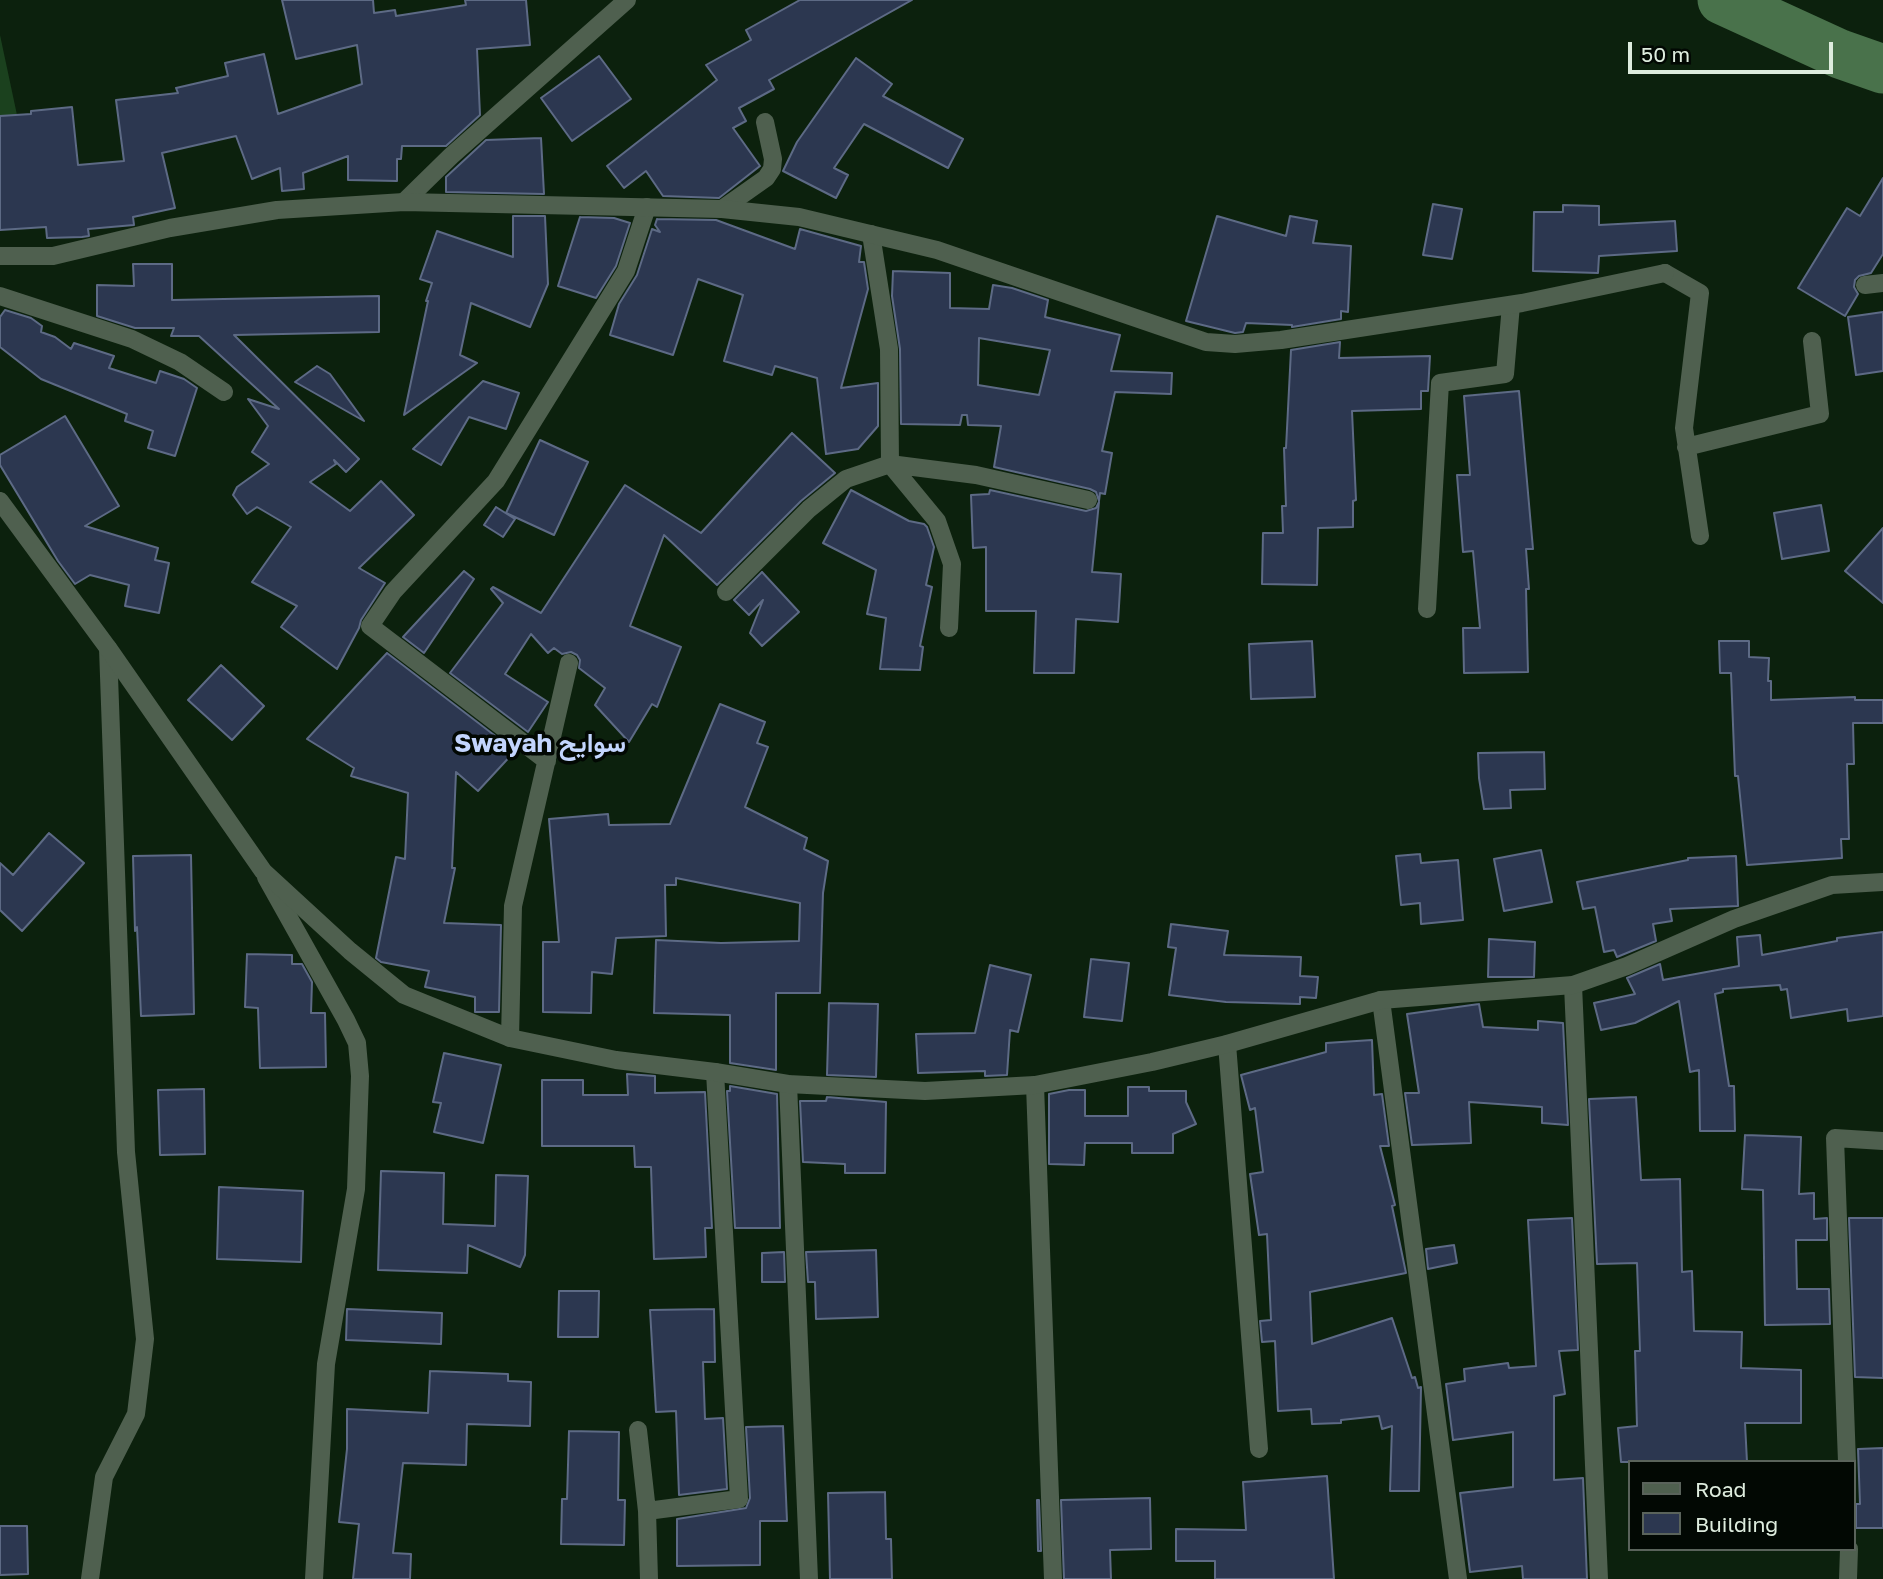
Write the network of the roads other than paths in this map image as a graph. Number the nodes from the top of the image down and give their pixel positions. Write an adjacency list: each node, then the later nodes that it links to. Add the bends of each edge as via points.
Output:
1 (627, 0): 3 (street)
2 (765, 122): 5 (street, via 772,169)
3 (404, 202): 4 (street); 7 (street, via 277,210 53,256)
4 (647, 207): 5 (street); 22 (street, via 626,271 496,481 393,592 370,626)
5 (722, 209): 6 (street, via 799,217)
6 (871, 234): 9 (street, via 937,250 1206,342 1281,340); 13 (street, via 889,349)
7 (0, 256)
8 (0, 296): 11 (street, via 132,339 180,362)
9 (1511, 305): 12 (street, via 1665,273 1700,293 1684,428); 18 (street, via 1505,374 1440,383)
10 (1812, 341): 12 (street, via 1820,414)
11 (224, 392)
12 (1686, 447): 16 (street)
13 (890, 464): 14 (street, via 976,475); 17 (street, via 846,479 809,509); 19 (street, via 937,521 952,564)
14 (1088, 500)
15 (0, 501): 20 (street)
16 (1700, 536)
17 (726, 592)
18 (1427, 609)
19 (949, 628)
20 (108, 648): 23 (street); 38 (street, via 126,1152 145,1339 136,1414 104,1477)
21 (569, 663): 22 (street)
22 (547, 761): 27 (street, via 513,906)
23 (263, 871): 27 (street, via 404,995); 39 (street, via 357,1043 360,1076 356,1189 326,1364)
24 (1883, 882): 25 (street, via 1832,886 1734,919)
25 (1573, 985): 26 (street); 44 (street)
26 (1381, 1000): 28 (street); 43 (street)
27 (510, 1038): 29 (street, via 616,1060)
28 (1227, 1044): 31 (street); 34 (street)
29 (715, 1072): 30 (street); 36 (street, via 739,1499)
30 (788, 1084): 31 (street, via 925,1091); 41 (street)
31 (1035, 1085): 42 (street)
32 (1883, 1141): 35 (street, via 1835,1138)
33 (638, 1430): 36 (street)
34 (1259, 1449)
35 (1847, 1460)
36 (647, 1511): 40 (street)
37 (1849, 1551): 45 (street)
38 (90, 1579)
39 (314, 1579)
40 (649, 1579)
41 (809, 1579)
42 (1054, 1579)
43 (1458, 1579)
44 (1599, 1579)
45 (1848, 1579)

